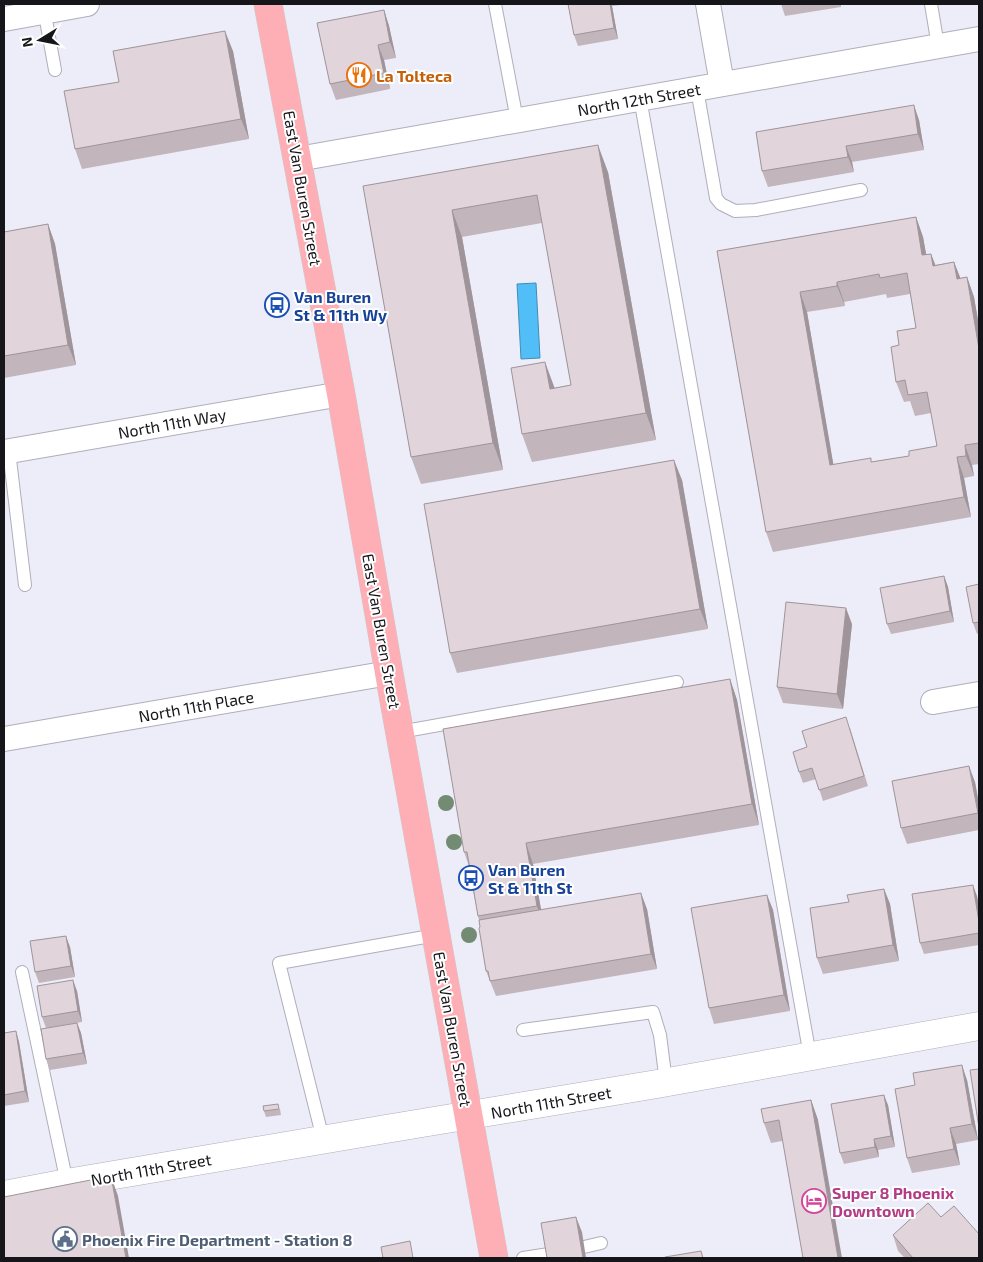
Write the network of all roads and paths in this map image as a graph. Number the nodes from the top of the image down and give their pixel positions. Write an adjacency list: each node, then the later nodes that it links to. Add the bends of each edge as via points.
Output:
1 (87, 4): 6 (street)
2 (268, 4): 15 (main road, East Van Buren Street)
3 (495, 4): 14 (lane)
4 (708, 4): 11 (street)
5 (931, 4): 9 (lane)
6 (43, 8): 7 (street); 10 (lane)
7 (4, 19)
8 (979, 39): 9 (street, North 12th Street)
9 (938, 46): 11 (street, North 12th Street)
10 (54, 70)
11 (722, 84): 12 (street, North 12th Street)
12 (697, 88): 13 (street, North 12th Street); 16 (lane, via 716,198 721,204 735,211 756,210)
13 (640, 98): 14 (street, North 12th Street); 30 (lane)
14 (517, 120): 15 (street, North 12th Street)
15 (298, 159): 17 (main road, East Van Buren Street)
16 (861, 190)
17 (341, 394): 18 (street, North 11th Way); 20 (main road, East Van Buren Street)
18 (6, 452): 19 (lane)
19 (25, 585)
20 (389, 673): 24 (main road, East Van Buren Street); 25 (street, North 11th Place)
21 (677, 682): 24 (lane)
22 (979, 694): 23 (street)
23 (933, 702)
24 (400, 732): 26 (main road, East Van Buren Street)
25 (4, 739)
26 (436, 935): 32 (main road, East Van Buren Street); 33 (lane, via 279,963)
27 (22, 972): 34 (lane)
28 (979, 1026): 30 (street, North 11th Street)
29 (523, 1030): 31 (lane, via 653,1012 660,1035)
30 (810, 1056): 31 (street, North 11th Street)
31 (666, 1082): 32 (street, North 11th Street)
32 (469, 1116): 33 (street, North 11th Street); 39 (main road, East Van Buren Street)
33 (323, 1139): 34 (street, North 11th Street)
34 (67, 1183): 35 (street, North 11th Street)
35 (4, 1195)
36 (601, 1243): 37 (lane)
37 (584, 1247)
38 (549, 1254): 40 (lane)
39 (494, 1258)
40 (523, 1258)

